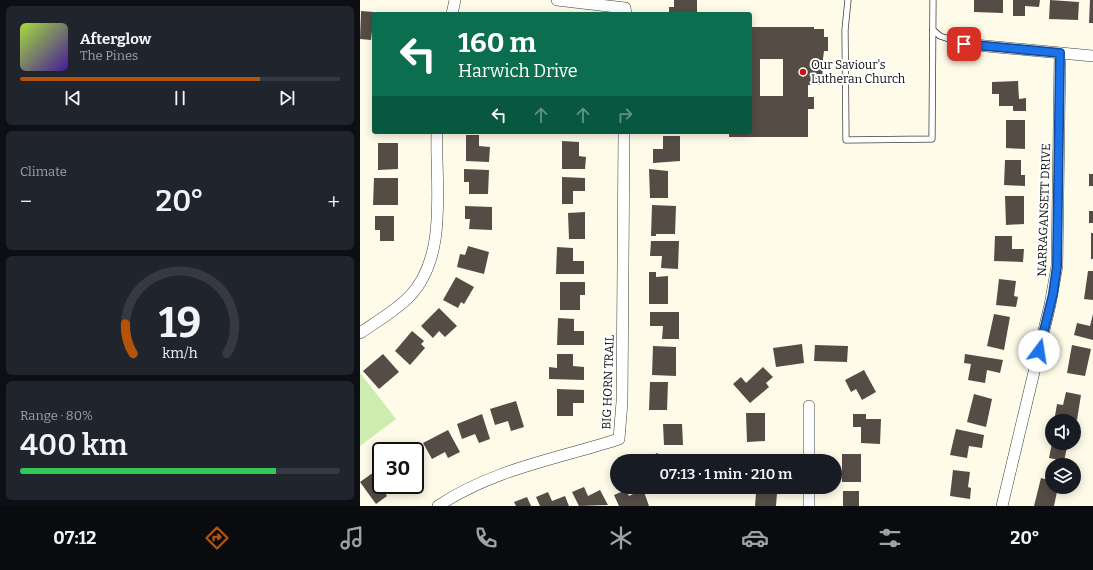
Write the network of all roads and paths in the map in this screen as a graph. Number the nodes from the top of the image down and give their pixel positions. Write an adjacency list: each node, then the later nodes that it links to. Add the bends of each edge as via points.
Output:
1 (455, 0): 6 (street)
2 (557, 0): 5 (street)
3 (848, 0): 7 (lane, via 845,44 846,140 932,140)
4 (933, 0): 7 (lane)
5 (625, 11)
6 (452, 12)
7 (933, 30): 8 (lane, via 940,36)
8 (964, 44): 9 (street)
9 (1060, 53): 10 (street); 19 (street, NARRAGANSETT DRIVE, via 1057,266)
10 (1093, 56)
11 (437, 134): 13 (street, via 436,227 429,263 409,296)
12 (624, 134): 17 (street, BIG HORN TRAIL, via 622,402 619,439 519,468 475,486)
13 (360, 334)
14 (809, 406): 15 (street)
15 (809, 454)
16 (809, 494): 18 (street)
17 (438, 506)
18 (809, 506)
19 (1002, 506)

